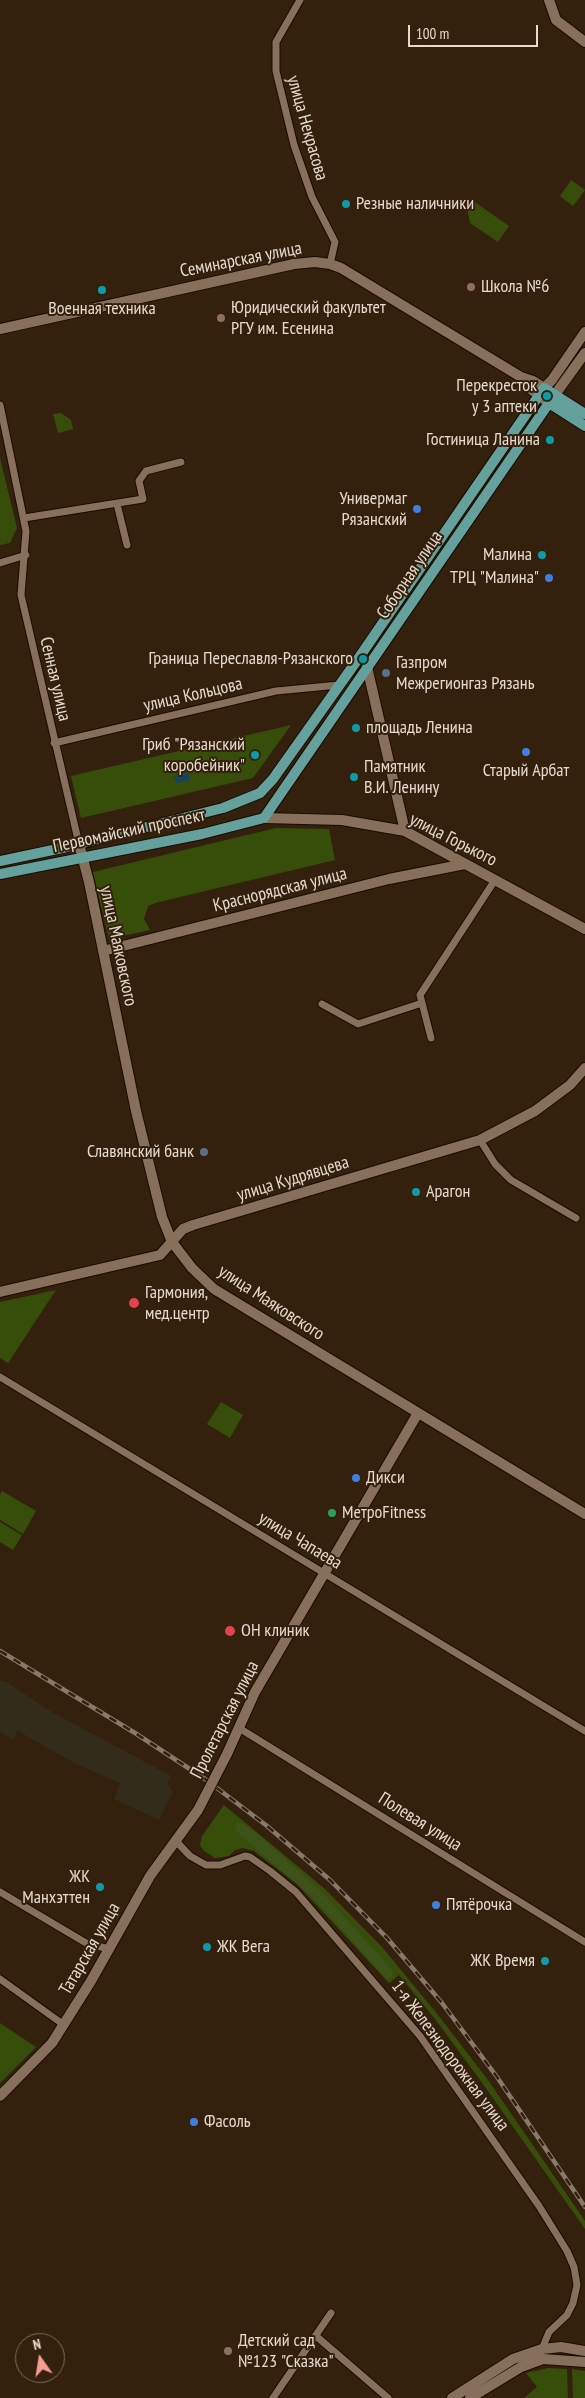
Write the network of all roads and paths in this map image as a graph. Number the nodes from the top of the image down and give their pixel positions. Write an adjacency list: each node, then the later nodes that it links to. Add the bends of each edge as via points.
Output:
1 (300, 0): 4 (street, улица Некрасова, via 276,42 276,72 294,145 312,197 335,242)
2 (549, 0): 3 (street, via 556,20)
3 (585, 42)
4 (330, 264): 5 (street, Семинарская улица, via 294,264); 8 (street, Семинарская улица, via 520,377 528,387)
5 (0, 328)
6 (585, 332): 8 (street, Соборная улица)
7 (585, 353): 9 (street, Соборная улица)
8 (542, 391): 9 (street, Семинарская улица); 20 (main road, Соборная улица)
9 (552, 399): 11 (main road); 12 (main road); 19 (main road, Соборная улица)
10 (0, 405): 15 (street, Сенная улица)
11 (585, 414)
12 (585, 426)
13 (180, 462): 14 (street, via 146,471 139,481 143,499)
14 (118, 504): 15 (street); 16 (street)
15 (24, 518): 17 (street, Сенная улица)
16 (127, 545)
17 (26, 555): 18 (street); 21 (street, Сенная улица, via 20,595)
18 (0, 563)
19 (367, 667): 23 (main road, Соборная улица); 24 (street)
20 (340, 685): 21 (street, улица Кольцова, via 276,691); 22 (main road, Соборная улица)
21 (54, 743): 25 (street, Сенная улица)
22 (260, 794): 25 (main road, Первомайский проспект, via 223,808)
23 (264, 818): 24 (street, улица Горького, via 342,820); 26 (main road, Первомайский проспект, via 202,834)
24 (405, 831): 28 (street, улица Горького)
25 (79, 844): 26 (street, улица Маяковского); 27 (main road, Первомайский проспект)
26 (82, 857): 29 (main road, Первомайский проспект); 32 (street, улица Маяковского)
27 (0, 861)
28 (465, 864): 30 (street, улица Горького); 32 (street, Краснорядская улица, via 374,883)
29 (0, 874)
30 (495, 880): 31 (street, улица Горького); 33 (street, via 420,995)
31 (585, 929)
32 (103, 951): 39 (street, улица Маяковского, via 136,1111 162,1217)
33 (422, 1003): 34 (street, via 358,1024); 35 (street)
34 (322, 1004)
35 (431, 1038)
36 (585, 1068): 37 (street, улица Кудрявцева, via 570,1085 535,1111)
37 (480, 1140): 38 (street, via 495,1164 511,1180); 39 (street, улица Кудрявцева, via 193,1225 183,1229)
38 (576, 1218)
39 (172, 1242): 40 (street, улица Кудрявцева, via 160,1255); 42 (street, улица Маяковского, via 214,1289)
40 (0, 1292)
41 (0, 1377): 44 (street, улица Чапаева)
42 (418, 1413): 43 (street, улица Маяковского); 44 (street, Пролетарская улица)
43 (585, 1514)
44 (323, 1572): 45 (street, Пролетарская улица, via 255,1692); 46 (street, улица Чапаева)
45 (239, 1728): 47 (street, Пролетарская улица, bridge); 50 (street, Полевая улица)
46 (585, 1730)
47 (198, 1810): 48 (street, Татарская улица)
48 (175, 1840): 51 (street, Татарская улица, via 150,1876); 58 (street, 1-я Железнодорожная улица, via 190,1856 206,1865 220,1865 245,1856 270,1871 296,1892 420,2036 539,2206 574,2267 577,2285 573,2303 549,2332)
49 (0, 1892): 51 (street, via 86,1943)
50 (585, 1942)
51 (109, 1949): 53 (street, Татарская улица)
52 (0, 1979): 53 (street)
53 (64, 2025): 54 (street, Татарская улица, via 46,2050)
54 (0, 2096)
55 (331, 2312): 56 (street)
56 (316, 2336): 60 (street); 61 (street)
57 (585, 2351): 58 (street, via 562,2347)
58 (543, 2354): 59 (street); 62 (street, via 513,2360); 63 (street)
59 (585, 2362)
60 (273, 2398)
61 (388, 2398)
62 (452, 2398)
63 (470, 2398)

